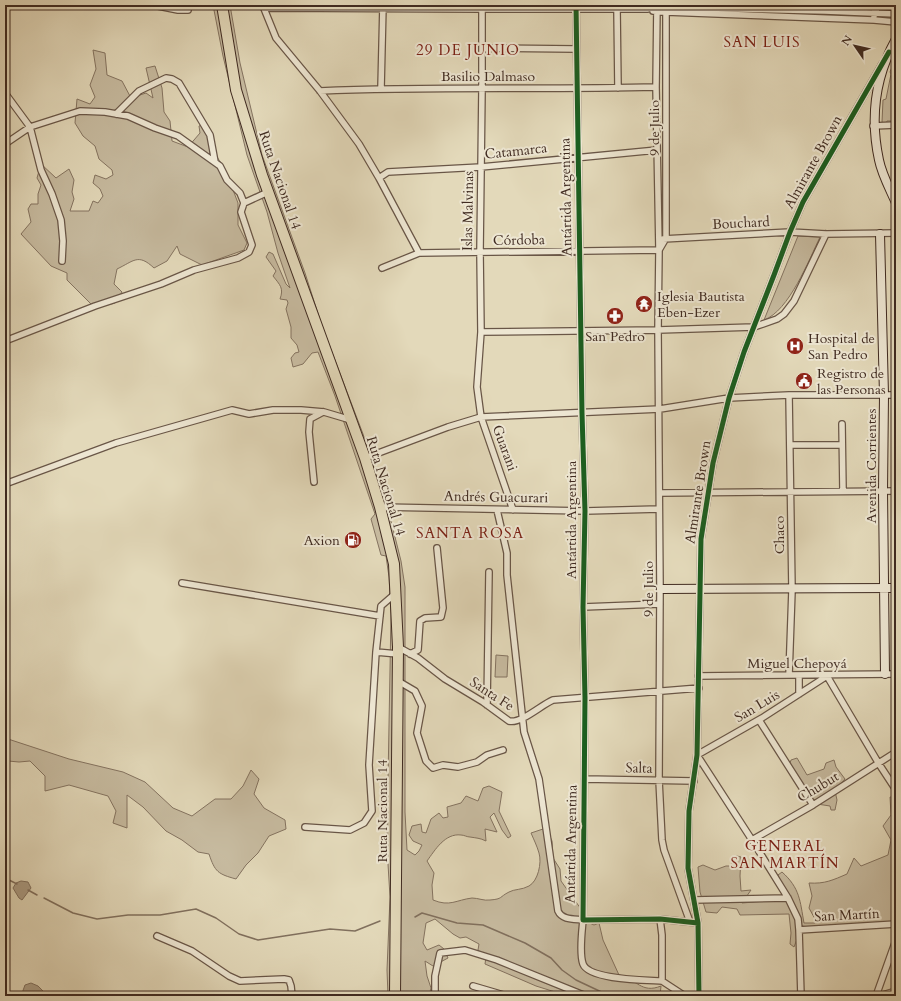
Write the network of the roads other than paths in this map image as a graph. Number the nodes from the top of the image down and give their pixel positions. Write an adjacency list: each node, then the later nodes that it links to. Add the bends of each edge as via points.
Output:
1 (153, 5): 2 (street, via 178,10 188,10)
2 (188, 5)
3 (222, 5): 43 (highway, Ruta Nacional 14, via 236,90)
4 (879, 5): 14 (street)
5 (263, 6): 6 (street); 29 (street, via 276,38)
6 (304, 6): 7 (street)
7 (383, 7): 8 (street); 25 (street)
8 (482, 7): 9 (street); 21 (street, Islas Malvinas)
9 (576, 7): 13 (street); 22 (street, Antártida Argentina)
10 (737, 7): 11 (street); 12 (street); 16 (street)
11 (660, 8): 13 (street); 16 (street); 24 (street, 9 de Julio); 50 (street, 9 de Julio)
12 (825, 8): 14 (street); 17 (street)
13 (617, 9): 28 (street)
14 (874, 13): 15 (street); 18 (street)
15 (896, 14)
16 (738, 15): 17 (street)
17 (825, 19): 18 (street)
18 (874, 20): 19 (street)
19 (896, 22)
20 (896, 39): 23 (main road)
21 (482, 48): 22 (street); 26 (street, Islas Malvinas)
22 (576, 49): 27 (street, Antártida Argentina)
23 (889, 52): 33 (main road, via 877,88); 46 (street, Almirante Brown, via 803,202)
24 (656, 87): 28 (street, Basilio Dalmaso); 36 (street, 9 de Julio)
25 (381, 88): 26 (street, Basilio Dalmaso); 29 (street, Basilio Dalmaso)
26 (482, 88): 27 (street, Basilio Dalmaso); 40 (street, Islas Malvinas)
27 (576, 88): 28 (street, Basilio Dalmaso); 37 (street, Antártida Argentina)
28 (618, 88)
29 (320, 91): 39 (street)
30 (5, 93): 34 (street)
31 (116, 114): 34 (street, via 80,111); 38 (street, via 128,116 178,136); 38 (street, via 139,91 166,78 172,79 179,83 210,135)
32 (896, 125): 33 (street)
33 (874, 126): 45 (main road, via 879,162)
34 (30, 127): 35 (street); 56 (street, via 41,170 61,220)
35 (5, 144)
36 (657, 150): 37 (street, Catamarca); 51 (street, 9 de Julio)
37 (578, 157): 40 (street, Catamarca); 53 (street, Antártida Argentina)
38 (215, 162): 44 (street, via 240,193)
39 (373, 167): 41 (street); 42 (street)
40 (481, 167): 41 (street, Catamarca); 54 (street, Islas Malvinas)
41 (388, 172): 42 (street)
42 (379, 178): 55 (street)
43 (268, 192): 44 (street); 71 (highway, Ruta Nacional 14)
44 (244, 203): 62 (street, via 241,212 252,245 249,252 238,258 194,270 95,306)
45 (896, 203)
46 (790, 232): 48 (street, Bouchard); 50 (street, Bouchard); 58 (street, Almirante Brown)
47 (896, 233): 49 (street, Bouchard)
48 (826, 234): 49 (street, Bouchard); 58 (street, via 794,300 784,314 777,320)
49 (880, 234): 64 (main road, Avenida Corrientes)
50 (666, 238): 51 (street, Bouchard); 52 (street, 9 de Julio)
51 (658, 239): 52 (street, 9 de Julio)
52 (659, 250): 53 (street, Córdoba); 59 (street, 9 de Julio)
53 (580, 251): 54 (street, Córdoba); 60 (street, Antártida Argentina)
54 (480, 252): 55 (street, Córdoba); 61 (street, Islas Malvinas)
55 (419, 253): 57 (street, Córdoba)
56 (62, 261)
57 (382, 268)
58 (754, 327): 59 (street); 66 (street, Almirante Brown)
59 (658, 330): 60 (street); 67 (street, 9 de Julio)
60 (581, 331): 61 (street); 69 (street, Antártida Argentina)
61 (480, 332): 70 (street, Islas Malvinas, via 477,387)
62 (5, 341)
63 (789, 395): 64 (street); 66 (street); 73 (street, Chaco)
64 (884, 395): 65 (street); 80 (main road, Avenida Corrientes)
65 (896, 395)
66 (729, 398): 67 (street); 82 (street, Almirante Brown)
67 (660, 409): 69 (street); 83 (street, 9 de Julio)
68 (324, 412): 71 (street); 76 (street, via 310,419); 77 (street, via 274,410 249,414 232,410 116,443)
69 (582, 413): 70 (street); 88 (street, Antártida Argentina)
70 (481, 417): 75 (street); 87 (street, Guarani)
71 (351, 420): 75 (highway, Ruta Nacional 14)
72 (842, 424): 74 (street)
73 (790, 445): 74 (street); 78 (street, Chaco)
74 (842, 445): 79 (street)
75 (365, 458): 84 (highway, Ruta Nacional 14)
76 (314, 482)
77 (5, 484)
78 (791, 491): 79 (street); 82 (street); 96 (street, Chaco)
79 (843, 491): 80 (street)
80 (883, 491): 81 (street); 94 (main road, Avenida Corrientes)
81 (896, 491)
82 (708, 492): 83 (street); 93 (street, Almirante Brown, via 701,539)
83 (660, 493): 85 (street, 9 de Julio)
84 (380, 507): 86 (street, Andrés Guacurari); 97 (highway, Ruta Nacional 14, via 394,564)
85 (659, 509): 88 (street, Andrés Guacurari); 95 (street, 9 de Julio)
86 (497, 510): 87 (street, Andrés Guacurari); 116 (street, via 507,553 507,575)
87 (513, 510): 88 (street, Andrés Guacurari)
88 (584, 511): 99 (street, Antártida Argentina)
89 (437, 548): 103 (street, via 443,608 441,617 425,618 420,621 418,650)
90 (490, 572): 115 (street)
91 (182, 583): 100 (street)
92 (896, 588): 94 (main road)
93 (700, 589): 95 (main road); 96 (main road); 108 (street, Almirante Brown)
94 (884, 589): 96 (main road); 104 (main road, Avenida Corrientes)
95 (660, 590): 98 (street, 9 de Julio)
96 (792, 590): 106 (street, Chaco)
97 (396, 593): 100 (street, via 381,606); 101 (highway, Ruta Nacional 14)
98 (660, 604): 99 (street); 112 (street, 9 de Julio)
99 (583, 607): 114 (street, Antártida Argentina)
100 (380, 616): 102 (street)
101 (398, 650): 102 (street); 103 (street, Santa Fe); 110 (highway, Ruta Nacional 14)
102 (376, 652): 127 (street, via 369,766 372,811 364,823 350,830)
103 (410, 654): 115 (street, Santa Fe)
104 (885, 674): 105 (street, Miguel Chepoyá); 109 (street, Miguel Chepoyá)
105 (896, 674)
106 (789, 675): 107 (street, Miguel Chepoyá); 108 (street, Miguel Chepoyá)
107 (799, 675): 109 (street, Miguel Chepoyá); 113 (street)
108 (698, 676): 111 (street, Almirante Brown)
109 (827, 676): 113 (street, San Luis); 121 (street)
110 (397, 681): 118 (street, via 415,691 422,706 417,733 426,761 433,768 443,765 458,767 477,762 487,755); 143 (highway, Ruta Nacional 14)
111 (699, 688): 112 (street, Santa Fe); 120 (street, Almirante Brown)
112 (659, 692): 114 (street, Santa Fe); 123 (street, 9 de Julio)
113 (799, 694): 117 (street, San Luis)
114 (585, 698): 116 (street, Santa Fe, via 553,700); 122 (street, Antártida Argentina)
115 (487, 705): 116 (street, Santa Fe, via 509,721)
116 (523, 718): 132 (street, via 524,732 539,779 558,911 564,918)
117 (759, 720): 120 (street, San Luis); 126 (street)
118 (503, 750)
119 (896, 752): 121 (street, Chubut)
120 (697, 755): 124 (street, Almirante Brown); 128 (street)
121 (879, 764): 125 (street); 126 (street, Chubut)
122 (584, 779): 123 (street, Salta); 132 (street, Antártida Argentina)
123 (659, 780): 124 (street, Salta); 133 (street, 9 de Julio, via 664,850)
124 (694, 781): 130 (street, Almirante Brown, via 689,811 688,868)
125 (896, 790)
126 (813, 805): 128 (street, Chubut)
127 (305, 827)
128 (752, 840): 129 (street)
129 (788, 898): 130 (street); 136 (street, via 798,919)
130 (694, 900): 134 (street, Almirante Brown)
131 (660, 918): 132 (street, Antártida Argentina); 133 (street, Antártida Argentina); 139 (street)
132 (583, 920): 139 (street, via 581,959 583,966 588,970 605,976)
133 (690, 922): 134 (street, Antártida Argentina)
134 (698, 923): 148 (street, Almirante Brown)
135 (896, 924): 136 (street, San Martín)
136 (799, 930): 149 (street)
137 (157, 936): 142 (street, via 192,951 229,976 240,980 289,980)
138 (896, 940): 150 (street)
139 (662, 981): 147 (street)
140 (473, 986): 145 (street)
141 (896, 990): 150 (street)
142 (292, 996)
143 (395, 996)
144 (435, 996): 146 (street, via 435,976 440,953 465,950 497,960)
145 (507, 996)
146 (586, 996)
147 (685, 996)
148 (699, 996)
149 (801, 996)
150 (877, 996)

